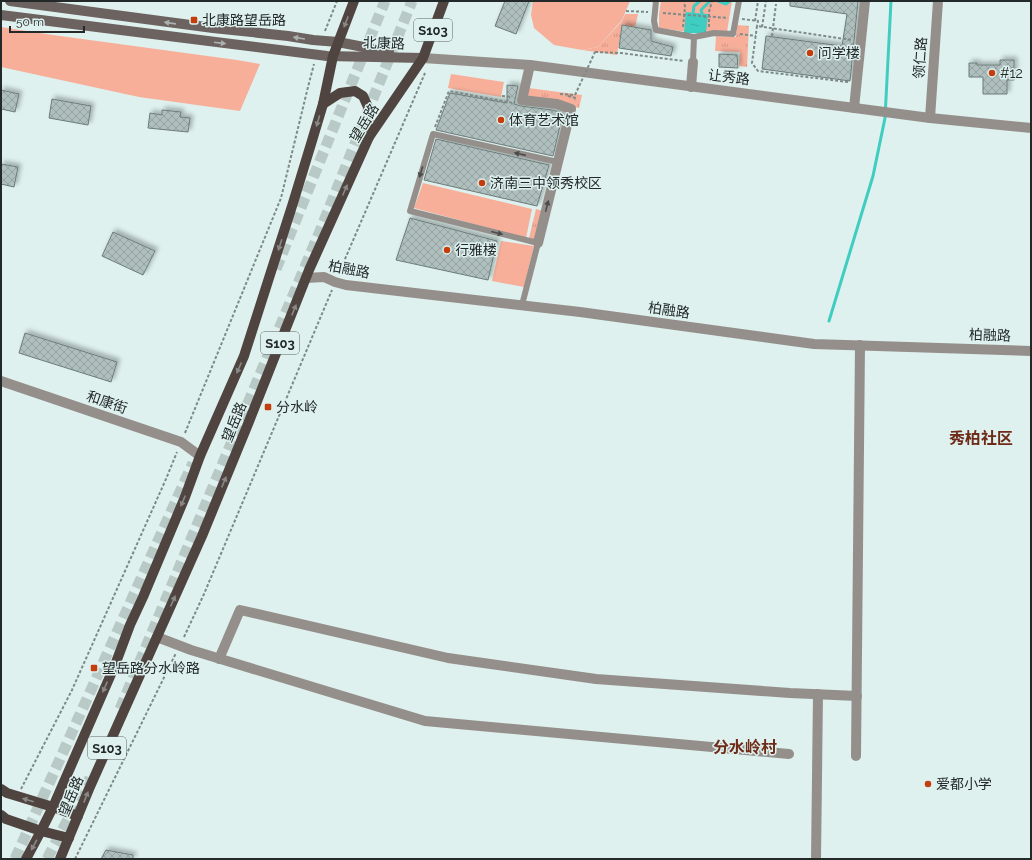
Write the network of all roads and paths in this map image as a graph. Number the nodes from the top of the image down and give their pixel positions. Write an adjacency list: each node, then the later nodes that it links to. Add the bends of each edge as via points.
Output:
1 (10, 1): 29 (main road, 北康路, one-way to 1)
2 (337, 1): 29 (path)
3 (354, 1): 31 (main road, 望岳路 / S103, one-way to 31)
4 (444, 1): 34 (main road, 望岳路 / S103)
5 (656, 1): 15 (lane)
6 (684, 1): 17 (path)
7 (739, 1): 19 (lane)
8 (758, 1): 20 (path)
9 (766, 1): 22 (path)
10 (865, 1): 37 (street)
11 (938, 1): 43 (street, 领仁路)
12 (712, 2): 18 (path)
13 (776, 4): 23 (path)
14 (626, 11): 15 (path)
15 (655, 13): 17 (path); 24 (lane, via 656,30)
16 (1, 15): 32 (main road, 北康路, one-way to 32)
17 (684, 15): 18 (path); 24 (path)
18 (709, 16): 19 (path)
19 (736, 19): 20 (path); 25 (lane)
20 (755, 21): 21 (path, via 758,22)
21 (757, 26): 22 (path); 26 (path)
22 (762, 27): 23 (path)
23 (772, 28): 27 (path); 30 (path)
24 (682, 34): 28 (lane)
25 (733, 34): 26 (path); 28 (lane, via 714,33)
26 (756, 36): 37 (path, via 752,63 758,71)
27 (772, 36)
28 (694, 37): 35 (lane)
29 (320, 41): 31 (main road, 北康路)
30 (858, 41)
31 (338, 42): 33 (main road, 望岳路 / S103); 34 (main road, 北康路)
32 (318, 54): 33 (main road, 北康路); 55 (path, via 281,198)
33 (333, 56): 34 (main road, 北康路); 41 (main road, 望岳路 / S103)
34 (427, 59): 36 (street, 让秀路); 46 (main road, 望岳路 / S103); 50 (path)
35 (693, 62): 38 (street); 39 (path, bridge, via 595,52 575,95 558,94)
36 (530, 66): 38 (street, 让秀路); 47 (street, via 522,100 557,104 571,109)
37 (857, 83): 42 (street)
38 (691, 86): 42 (street, 让秀路)
39 (558, 97)
40 (518, 103): 45 (path, via 449,91)
41 (323, 104): 46 (main road, via 340,93 355,91 363,96 368,107); 56 (main road, 望岳路 / S103, one-way to 56, via 244,356)
42 (854, 108): 43 (street, 让秀路)
43 (930, 118): 44 (street, 让秀路)
44 (1031, 128)
45 (432, 134): 47 (lane, one-way to 45); 48 (lane, one-way to 48, via 410,211)
46 (369, 137): 49 (main road, 望岳路 / S103, one-way to 46)
47 (558, 162): 48 (street, one-way to 47)
48 (538, 243): 51 (lane)
49 (306, 278): 50 (street, 柏融路, via 324,277); 57 (main road, 望岳路 / S103, one-way to 49, via 202,536)
50 (335, 282): 51 (street, 柏融路); 58 (path)
51 (522, 305): 52 (street, 柏融路, via 814,344)
52 (860, 346): 53 (street, 柏融路); 61 (street)
53 (1031, 351)
54 (1, 381): 55 (street, 和康街)
55 (181, 442): 56 (street, 和康街); 65 (path, via 72,690)
56 (200, 456): 66 (main road, 望岳路 / S103, one-way to 66)
57 (157, 637): 58 (street); 68 (main road, 望岳路 / S103, one-way to 57)
58 (180, 646): 59 (street); 73 (path)
59 (219, 659): 60 (street, via 240,610 448,658 596,678); 62 (street, via 425,721)
60 (818, 694): 61 (street); 74 (street)
61 (857, 696): 63 (street)
62 (789, 754)
63 (856, 756)
64 (1, 789): 65 (main road)
65 (17, 797): 66 (main road, one-way to 65)
66 (53, 807): 68 (main road); 69 (main road, 望岳路 / S103)
67 (1, 815): 69 (main road)
68 (78, 816): 70 (main road, 望岳路 / S103)
69 (41, 831): 70 (main road); 71 (main road, 望岳路 / S103, one-way to 71)
70 (69, 838): 72 (main road, 望岳路 / S103)
71 (26, 859)
72 (60, 859)
73 (75, 859)
74 (816, 859)

